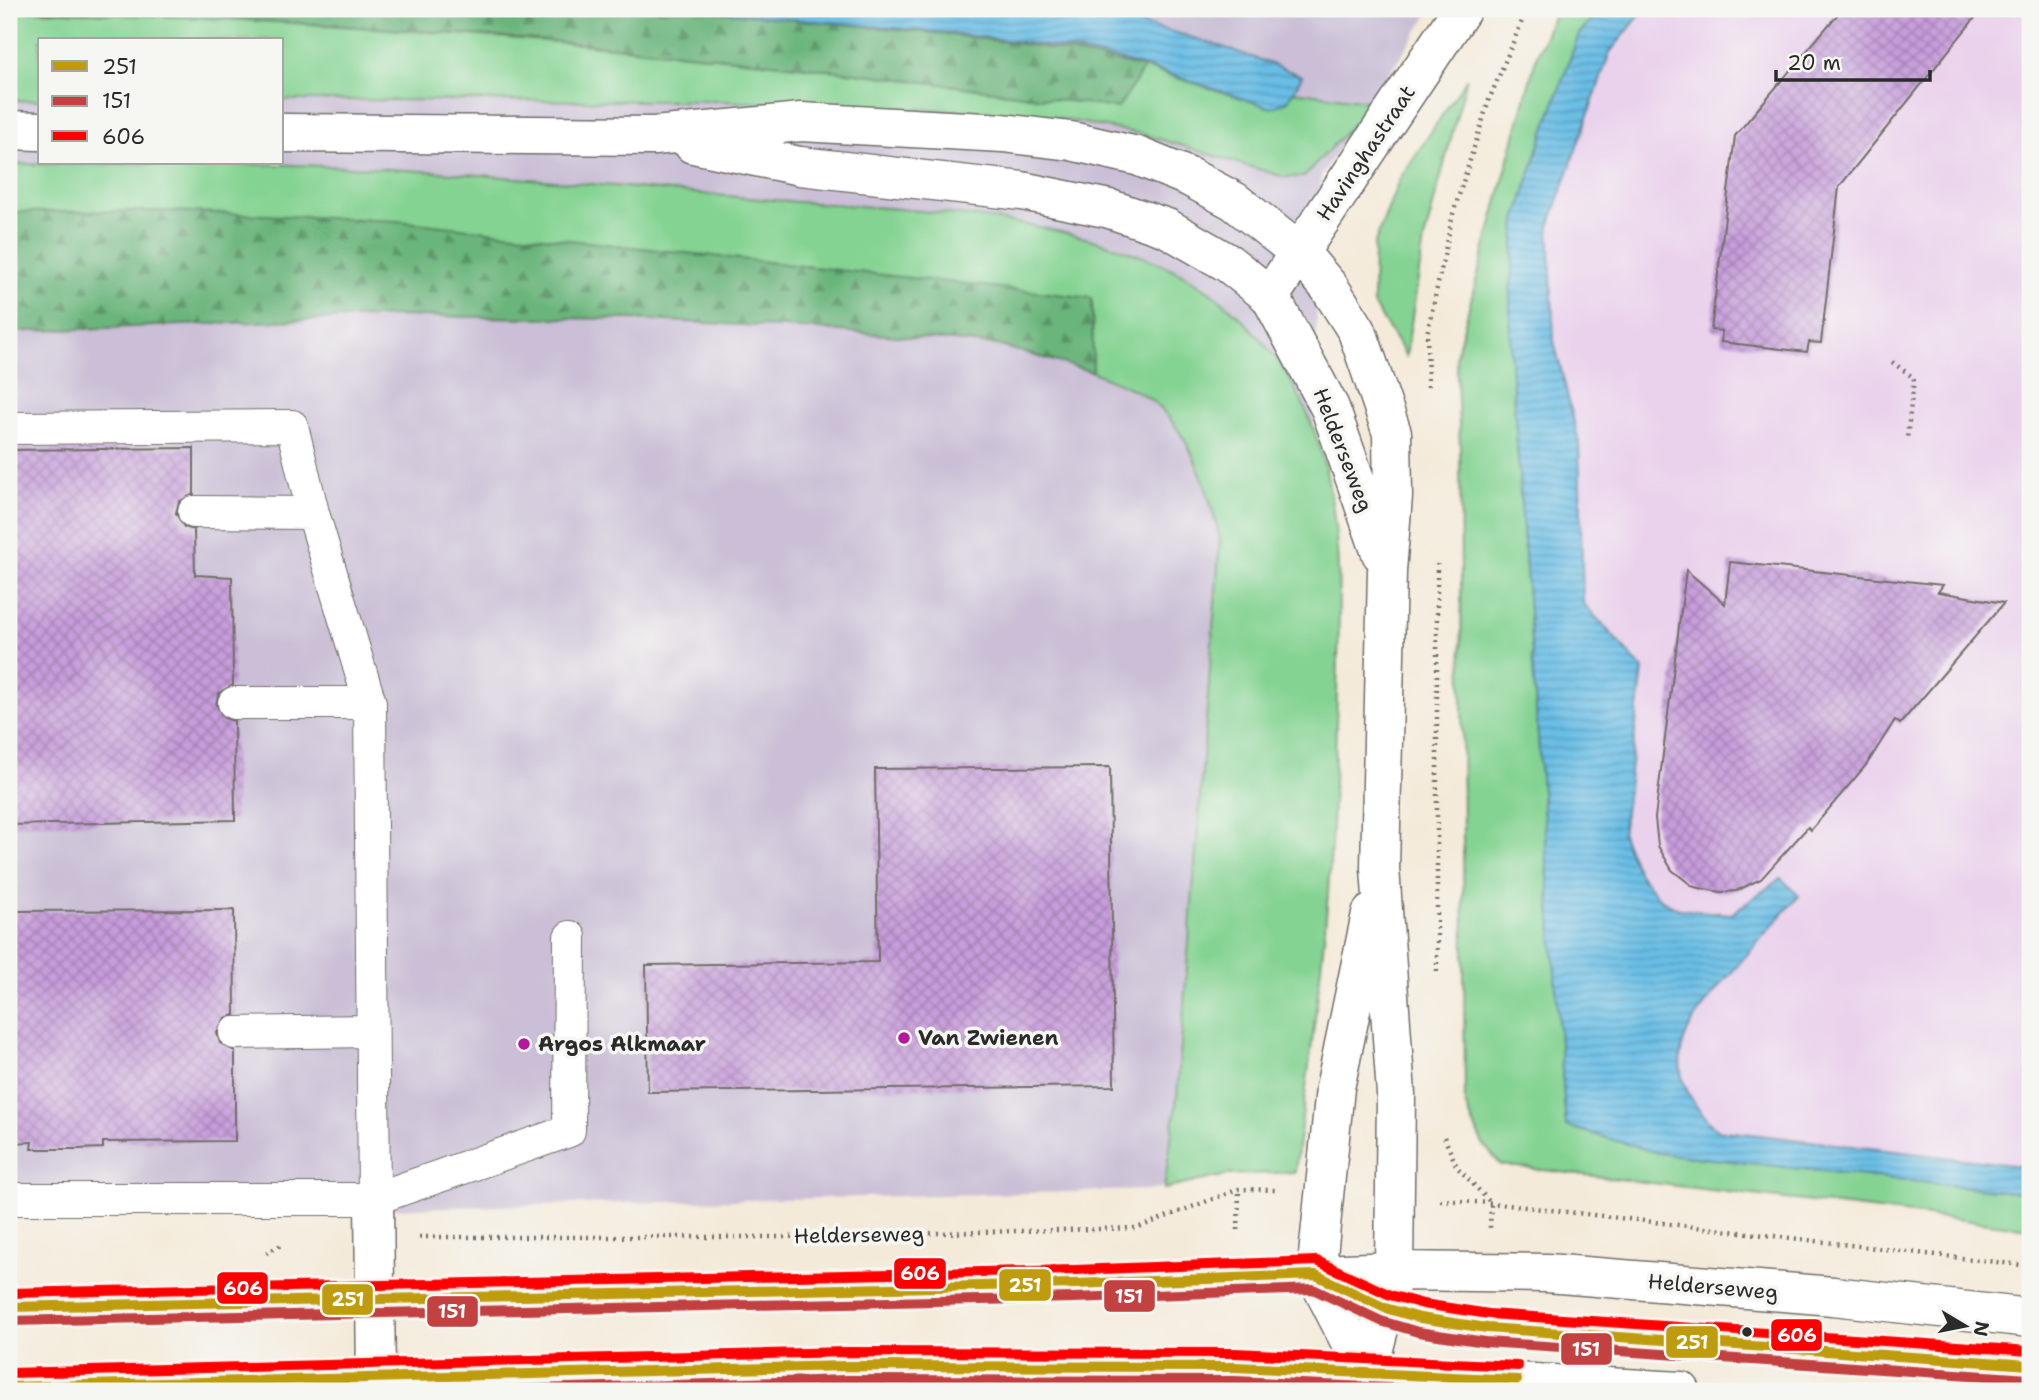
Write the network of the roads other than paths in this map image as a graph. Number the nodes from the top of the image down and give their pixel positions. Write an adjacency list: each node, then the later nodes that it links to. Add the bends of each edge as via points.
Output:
1 (1462, 9): 6 (main road, Havinghastraat)
2 (9, 130): 3 (main road)
3 (38, 131)
4 (284, 133): 5 (main road)
5 (654, 136): 6 (main road, Helderseweg, via 801,122 1071,141 1138,156 1189,177 1234,201); 7 (main road, via 800,166 1022,191 1110,209 1167,228 1228,263)
6 (1300, 253): 7 (main road, Havinghastraat); 11 (main road, Helderseweg, via 1357,331 1392,433)
7 (1270, 296): 11 (main road, Helderseweg, via 1330,408)
8 (9, 428): 10 (lane, via 292,426)
9 (194, 512): 10 (lane)
10 (313, 513): 13 (lane)
11 (1387, 571): 14 (main road, Helderseweg)
12 (234, 703): 13 (lane)
13 (370, 703): 16 (lane)
14 (1380, 868): 20 (main road, Helderseweg, via 1396,1094); 21 (main road, Helderseweg, via 1335,1088)
15 (570, 937): 19 (lane, via 569,1131)
16 (372, 1031): 17 (lane); 19 (lane)
17 (235, 1033)
18 (9, 1199): 19 (lane)
19 (374, 1199): 22 (main road)
20 (1394, 1271): 21 (main road, Helderseweg); 24 (main road, Helderseweg); 25 (main road, Helderseweg, via 1547,1273 1833,1296)
21 (1317, 1275): 22 (main road, Helderseweg); 24 (lane, Helderseweg); 27 (main road)
22 (376, 1301): 23 (main road, Helderseweg); 28 (main road)
23 (9, 1307)
24 (1385, 1308): 26 (lane, Helderseweg, via 1420,1318 1547,1334); 27 (main road, Helderseweg)
25 (2030, 1318)
26 (2030, 1365)
27 (1367, 1375): 28 (main road, via 1235,1367 847,1366); 30 (main road)
28 (376, 1381): 29 (main road)
29 (9, 1387)
30 (1681, 1391)

